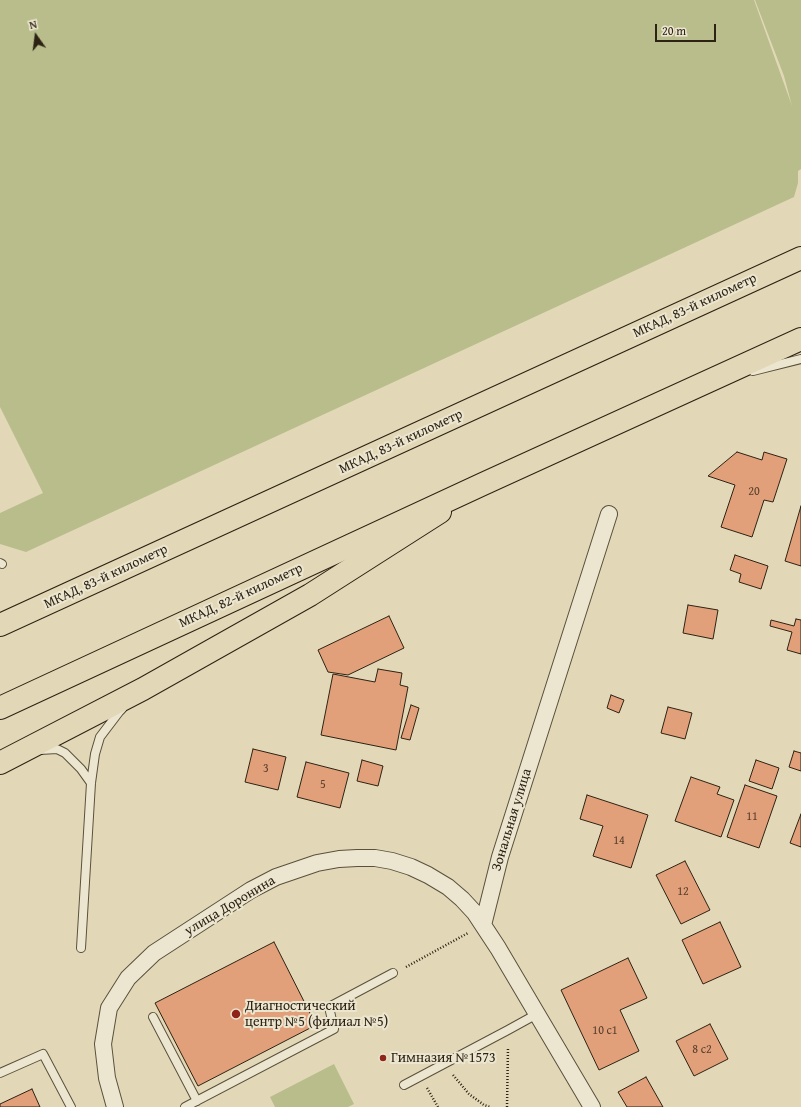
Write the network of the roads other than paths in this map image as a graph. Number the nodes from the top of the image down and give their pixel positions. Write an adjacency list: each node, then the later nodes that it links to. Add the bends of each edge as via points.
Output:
1 (801, 258): 7 (main road, МКАД, 83-й километр)
2 (801, 339): 4 (main road)
3 (801, 359): 4 (lane)
4 (696, 386): 5 (main road)
5 (483, 484): 10 (main road, via 310,595); 11 (main road, МКАД, 82-й километр)
6 (609, 514): 14 (street, Зональная улица, via 500,857)
7 (193, 537): 8 (main road); 9 (main road, МКАД, 83-й километр)
8 (0, 609)
9 (0, 625)
10 (144, 689): 12 (main road); 13 (lane, via 118,712 100,738)
11 (0, 708)
12 (6, 760): 13 (lane, via 39,750 57,749 65,753)
13 (91, 783): 15 (lane)
14 (483, 925): 17 (street); 23 (street, улица Доронина, via 462,899 448,887 411,867 375,858 339,859 317,863 276,877 251,890 154,953 128,978 109,1008 103,1044 107,1078)
15 (81, 948)
16 (393, 974): 21 (lane, via 329,1006 334,1029)
17 (537, 1014): 20 (lane); 25 (street)
18 (153, 1017): 21 (lane)
19 (0, 1073): 22 (lane, via 43,1054)
20 (404, 1085)
21 (197, 1101): 24 (lane)
22 (71, 1107)
23 (115, 1107)
24 (185, 1107)
25 (592, 1107)

